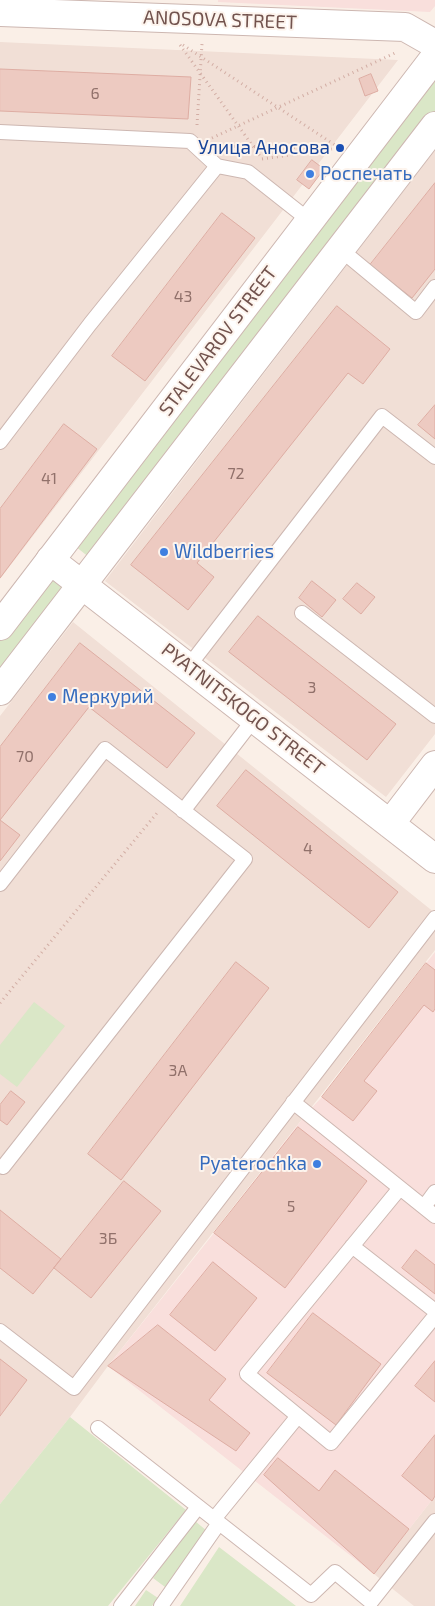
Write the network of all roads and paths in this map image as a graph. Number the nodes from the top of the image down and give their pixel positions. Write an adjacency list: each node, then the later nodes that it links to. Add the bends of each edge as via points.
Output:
1 (113, 8): 2 (street, ANOSOVA STREET); 4 (street, ANOSOVA STREET, via 406,27)
2 (0, 12)
3 (202, 44): 6 (path)
4 (435, 44)
5 (397, 52): 9 (path)
6 (201, 57): 8 (path); 8 (path, via 179,42); 9 (path)
7 (435, 57): 19 (street, STALEVAROV STREET)
8 (200, 72): 10 (path); 13 (path)
9 (278, 108): 10 (path); 15 (path)
10 (238, 126): 13 (path); 14 (path)
11 (435, 126): 20 (street)
12 (0, 132): 13 (lane, via 190,141)
13 (196, 145): 14 (path); 17 (lane)
14 (253, 147): 15 (path); 16 (path)
15 (340, 148): 16 (path)
16 (262, 159): 17 (path); 18 (path)
17 (217, 166): 19 (lane, via 248,172); 22 (lane)
18 (268, 167)
19 (310, 220): 24 (street, STALEVAROV STREET)
20 (340, 249): 21 (lane, via 416,312); 25 (street)
21 (435, 287)
22 (0, 442)
23 (435, 457): 28 (lane, via 382,416)
24 (50, 560): 25 (street, PYATNITSKOGO STREET); 27 (street, STALEVAROV STREET)
25 (82, 584): 28 (street, PYATNITSKOGO STREET); 29 (street)
26 (302, 613): 30 (lane)
27 (0, 626)
28 (188, 667): 31 (street, PYATNITSKOGO STREET)
29 (0, 691)
30 (435, 716)
31 (254, 719): 34 (lane); 35 (street, PYATNITSKOGO STREET)
32 (435, 765): 35 (street)
33 (168, 799): 34 (lane); 37 (lane, via 105,750); 39 (path)
34 (183, 811): 41 (lane, via 245,859)
35 (390, 824): 36 (street, PYATNITSKOGO STREET)
36 (435, 859)
37 (0, 884)
38 (435, 918): 40 (lane)
39 (0, 1003)
40 (293, 1102): 42 (lane); 49 (lane, via 74,1388)
41 (3, 1167)
42 (400, 1188): 44 (lane); 46 (lane)
43 (435, 1192): 44 (lane)
44 (424, 1206): 45 (lane)
45 (435, 1216)
46 (352, 1246): 47 (lane); 50 (lane, via 247,1374)
47 (435, 1312)
48 (435, 1316): 50 (lane, via 331,1443)
49 (0, 1331)
50 (298, 1416): 53 (lane)
51 (98, 1428): 52 (lane)
52 (198, 1507): 53 (lane); 55 (lane)
53 (216, 1521): 54 (lane, via 310,1595 335,1572 370,1602); 56 (lane)
54 (435, 1521)
55 (122, 1606)
56 (161, 1606)

